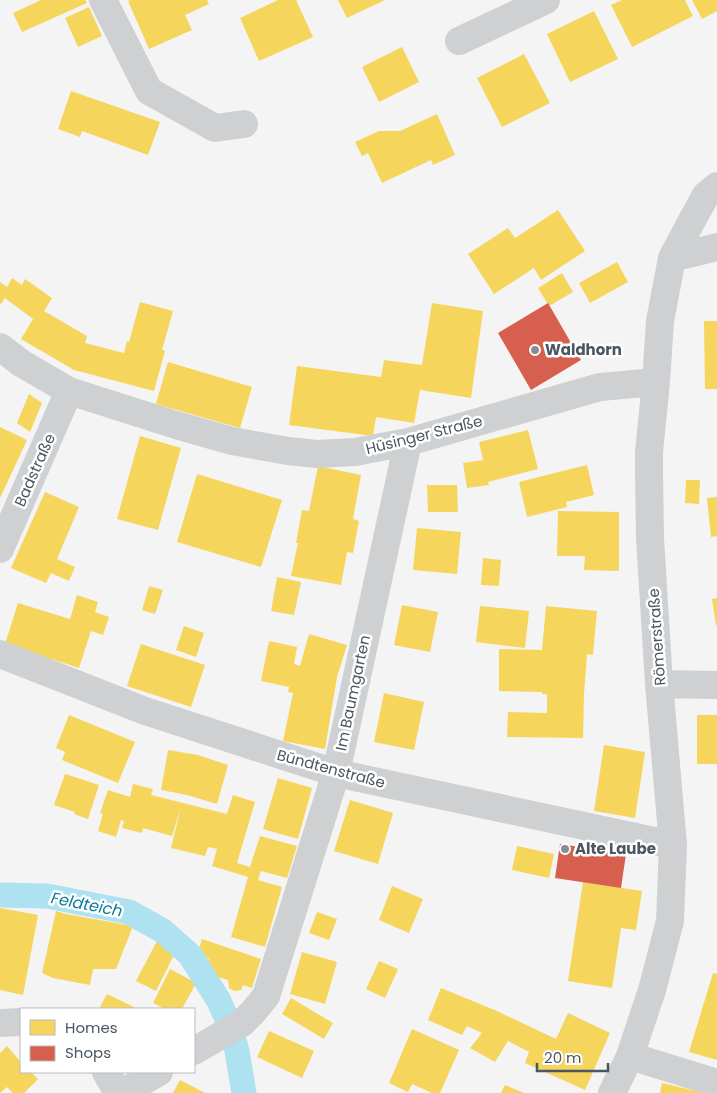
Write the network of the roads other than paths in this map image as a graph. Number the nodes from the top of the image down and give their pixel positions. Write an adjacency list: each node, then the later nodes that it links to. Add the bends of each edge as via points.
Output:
1 (103, 0): 4 (street, via 149,91 215,128)
2 (546, 0): 3 (street)
3 (459, 41)
4 (244, 124)
5 (717, 186): 7 (street, Römerstraße, via 706,195)
6 (717, 247): 7 (street)
7 (672, 258): 9 (street, Römerstraße, via 660,321)
8 (0, 347): 10 (street, Hüsinger Straße)
9 (656, 382): 11 (street, Hüsinger Straße, via 600,388); 14 (street, Römerstraße, via 648,452)
10 (69, 391): 11 (street, Hüsinger Straße, via 176,426 288,451 318,454 355,452); 12 (street, Badstraße)
11 (408, 442): 16 (street, Im Baumgarten)
12 (0, 549)
13 (0, 654): 16 (street, Bündtenstraße, via 145,711)
14 (659, 684): 15 (street); 17 (street, Römerstraße)
15 (717, 685)
16 (336, 773): 17 (street, Bündtenstraße); 20 (street, Im Baumgarten, via 266,996 253,1012 230,1030)
17 (673, 845): 21 (street, Römerstraße, via 670,921)
18 (20, 1022): 19 (street)
19 (0, 1023)
20 (195, 1050)
21 (630, 1056): 24 (street); 27 (street, Römerstraße)
22 (107, 1073): 25 (street)
23 (157, 1073): 26 (street)
24 (717, 1083)
25 (118, 1093)
26 (122, 1093)
27 (612, 1093)

